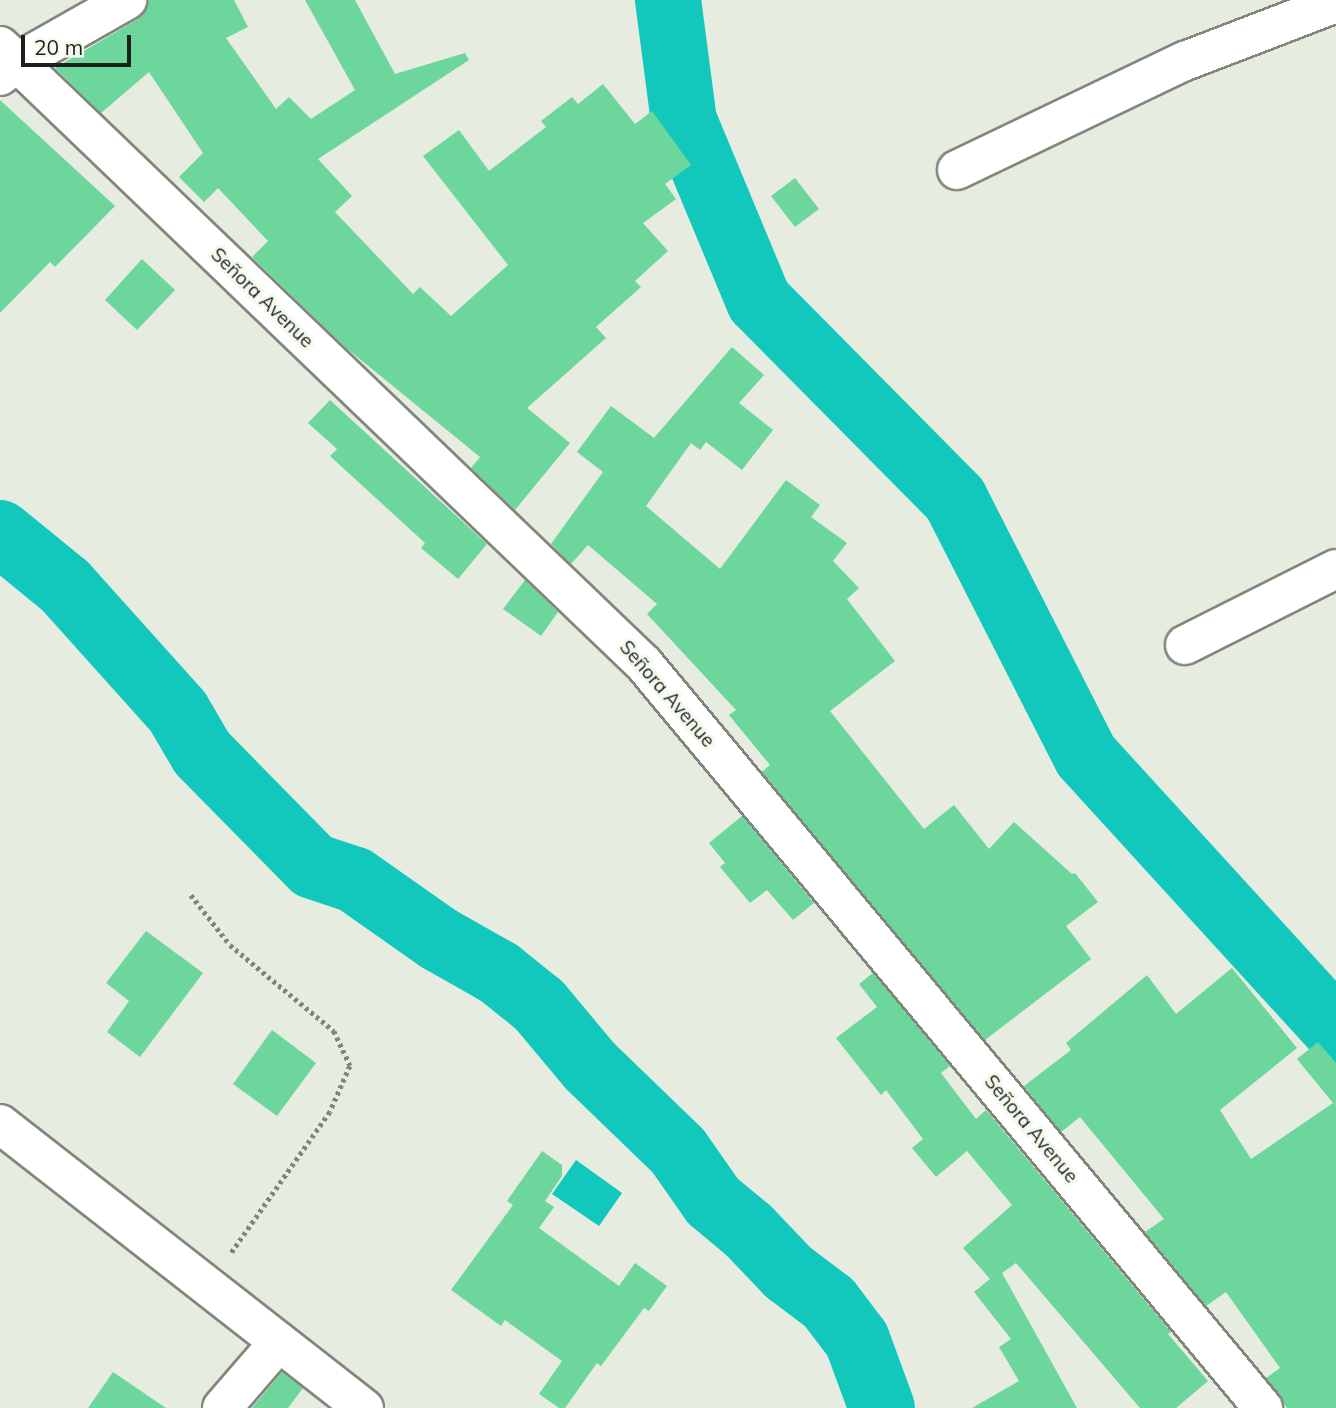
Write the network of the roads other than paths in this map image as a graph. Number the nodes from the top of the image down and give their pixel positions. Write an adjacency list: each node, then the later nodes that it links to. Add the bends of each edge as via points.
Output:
1 (127, 0): 3 (street)
2 (1336, 4): 4 (street, via 1185,61)
3 (5, 62): 11 (street, Señora Avenue, via 644,664)
4 (957, 170)
5 (1336, 569): 6 (street)
6 (1185, 645)
7 (0, 1124): 8 (street)
8 (279, 1342): 9 (street); 10 (street)
9 (222, 1408)
10 (364, 1408)
11 (1263, 1408)

